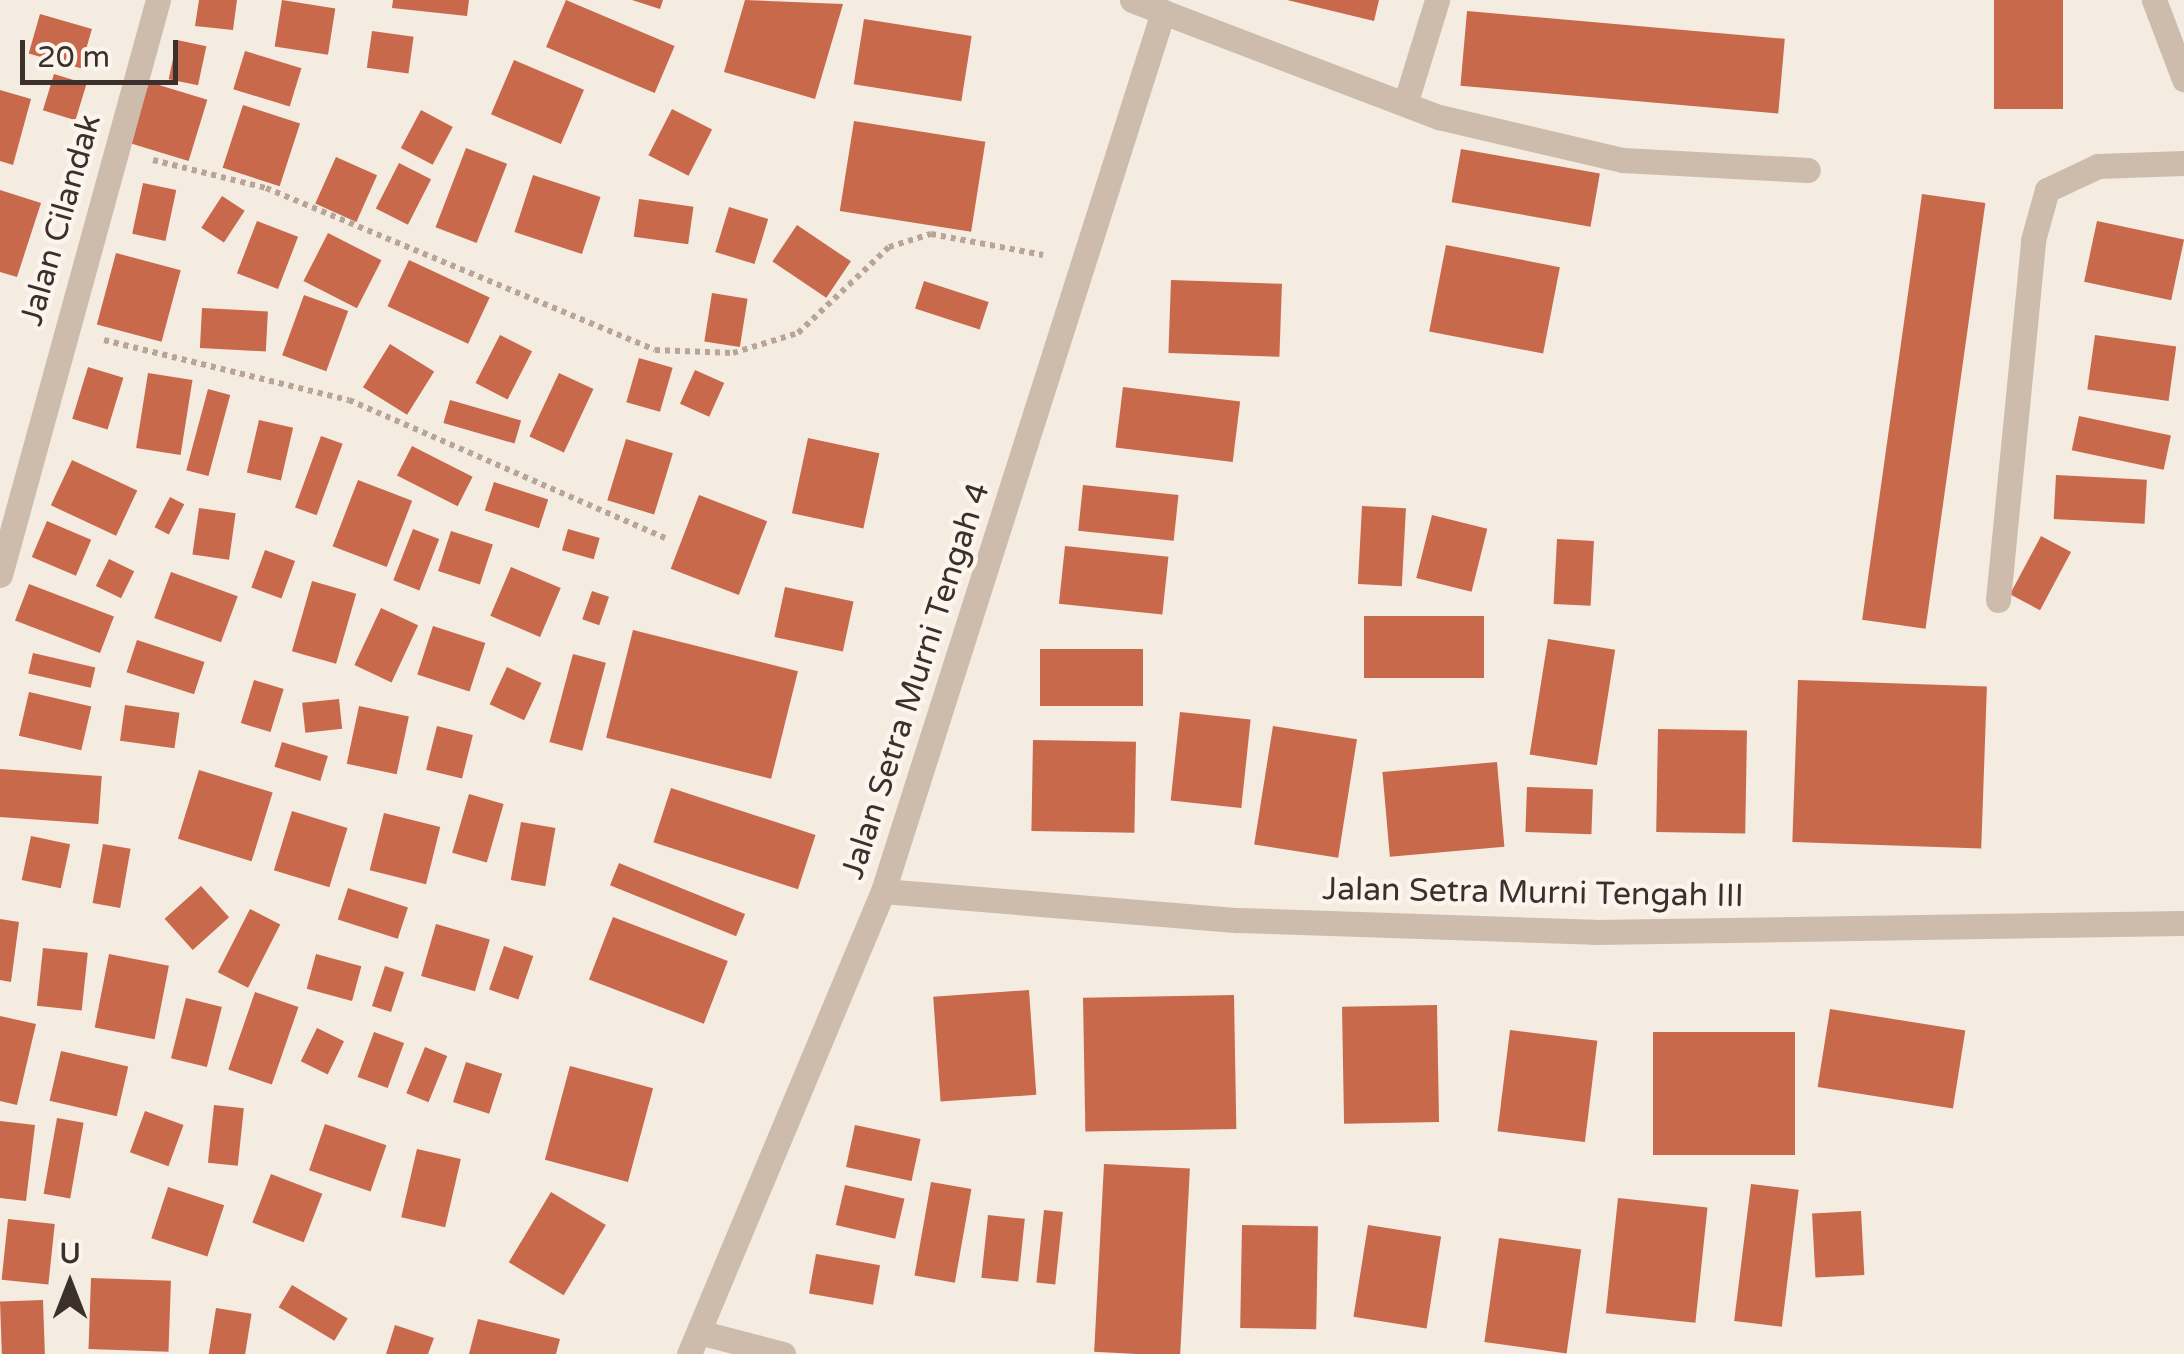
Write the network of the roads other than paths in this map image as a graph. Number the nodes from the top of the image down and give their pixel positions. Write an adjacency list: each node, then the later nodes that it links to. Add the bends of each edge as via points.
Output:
1 (158, 0): 10 (street, Jalan Cilandak)
2 (1132, 0): 5 (street)
3 (1437, 0): 7 (street)
4 (2154, 0): 6 (street)
5 (1162, 12): 7 (street); 12 (street, Jalan Setra Murni Tengah 4)
6 (2184, 79)
7 (1406, 101): 9 (street, via 1623,160)
8 (2184, 163): 11 (street, via 2098,166 2047,190 2033,240)
9 (1808, 170)
10 (0, 574)
11 (1998, 600)
12 (883, 891): 13 (street, Jalan Setra Murni Tengah III, via 1238,920 1594,932); 14 (street, Jalan Setra Murni Tengah 4)
13 (2184, 923)
14 (694, 1343): 15 (street)
15 (784, 1354)

